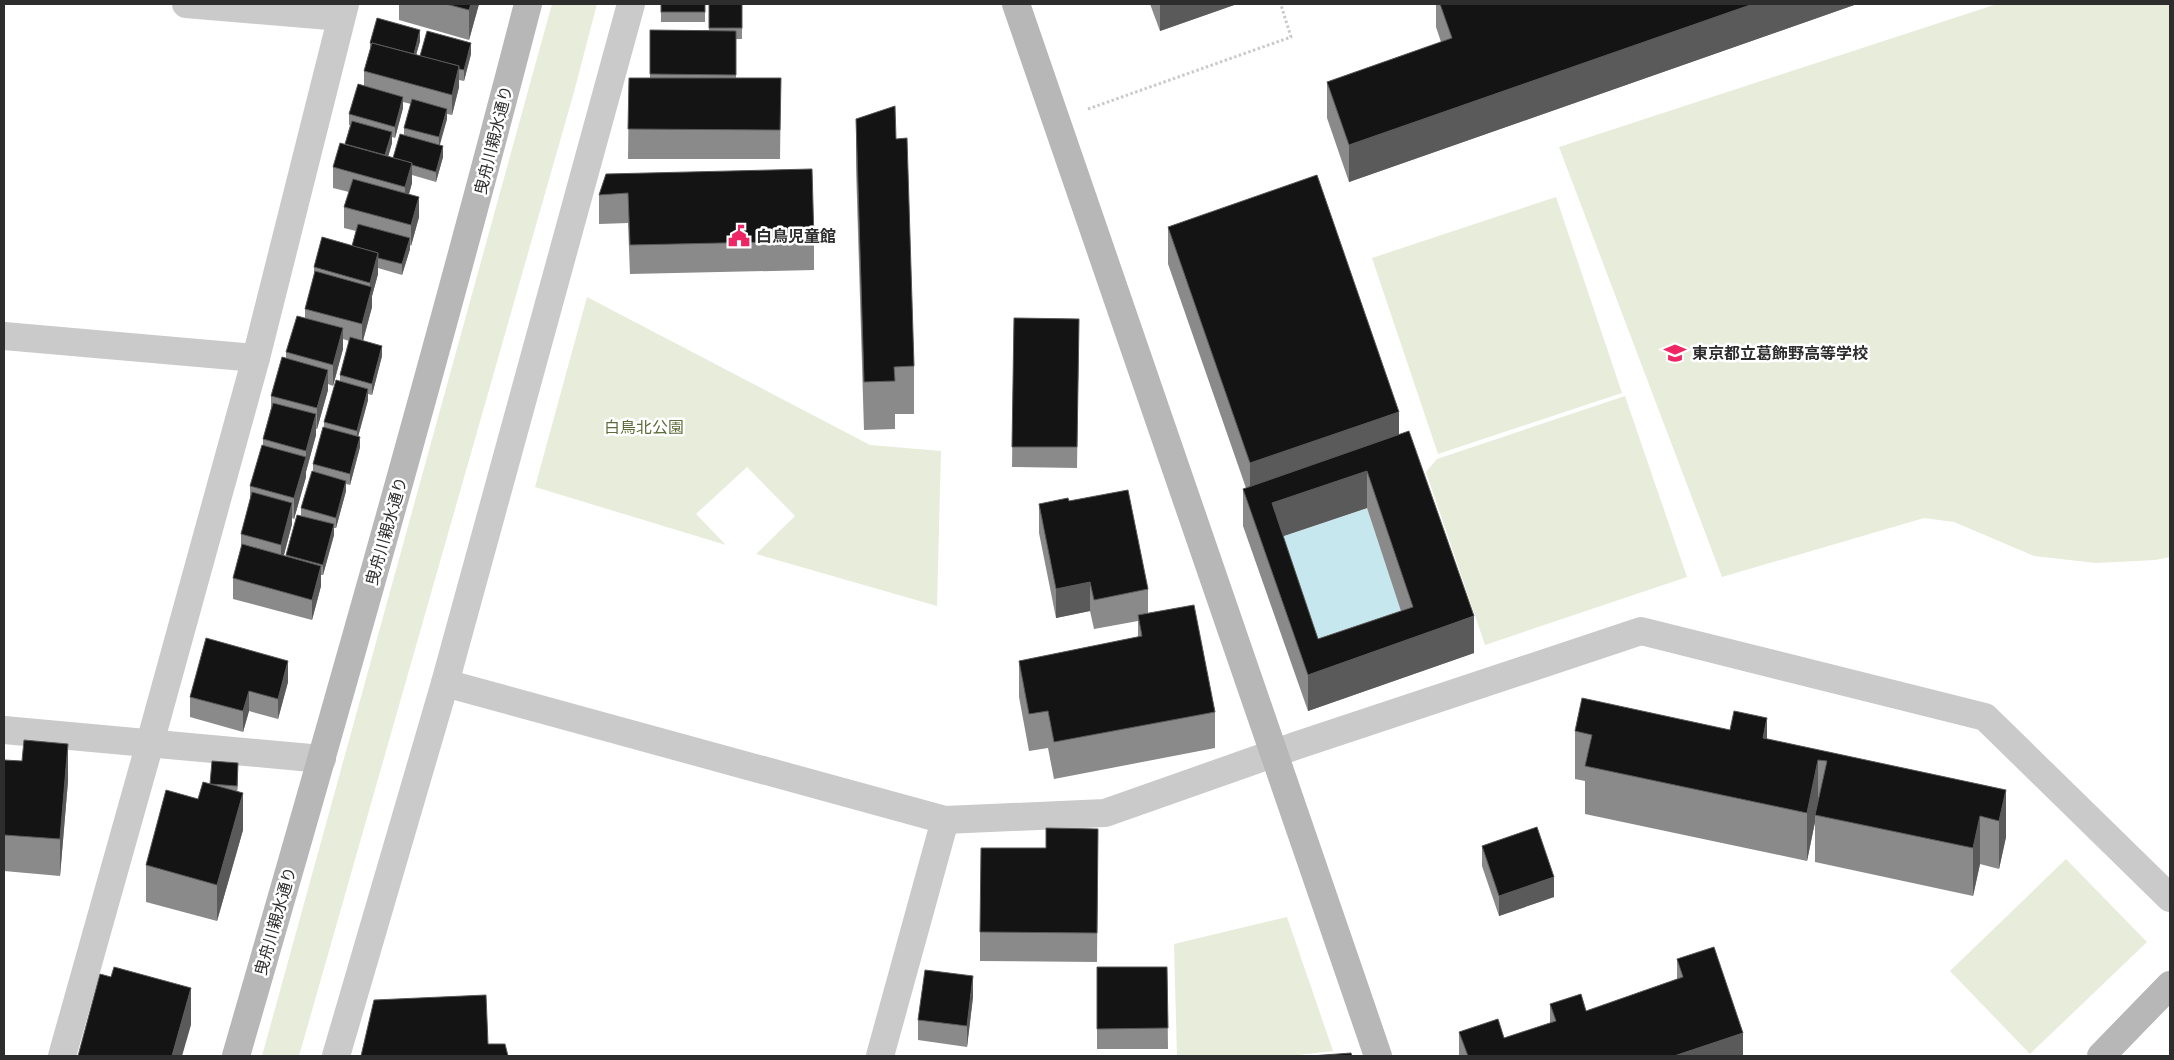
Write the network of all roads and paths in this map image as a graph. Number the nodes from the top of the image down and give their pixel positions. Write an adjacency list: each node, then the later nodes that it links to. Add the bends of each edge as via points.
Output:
1 (186, 4): 6 (street)
2 (528, 4): 14 (street, 曳舟川親水通り, via 467,241)
3 (631, 4): 10 (street)
4 (1016, 4): 13 (street)
5 (1282, 4): 7 (path, via 1291,37)
6 (343, 10): 9 (street)
7 (1086, 109)
8 (4, 336): 9 (street)
9 (256, 358): 12 (street)
10 (445, 683): 15 (street); 20 (street)
11 (4, 730): 12 (street)
12 (150, 743): 14 (street); 18 (street)
13 (1274, 753): 15 (street, via 1105,813); 16 (street, via 1641,631 1985,717); 22 (street)
14 (322, 758): 19 (street, 曳舟川親水通り)
15 (945, 820): 21 (street)
16 (2170, 898)
17 (2170, 985): 23 (street)
18 (62, 1056)
19 (236, 1056)
20 (336, 1056)
21 (880, 1056)
22 (1378, 1056)
23 (2101, 1056)

